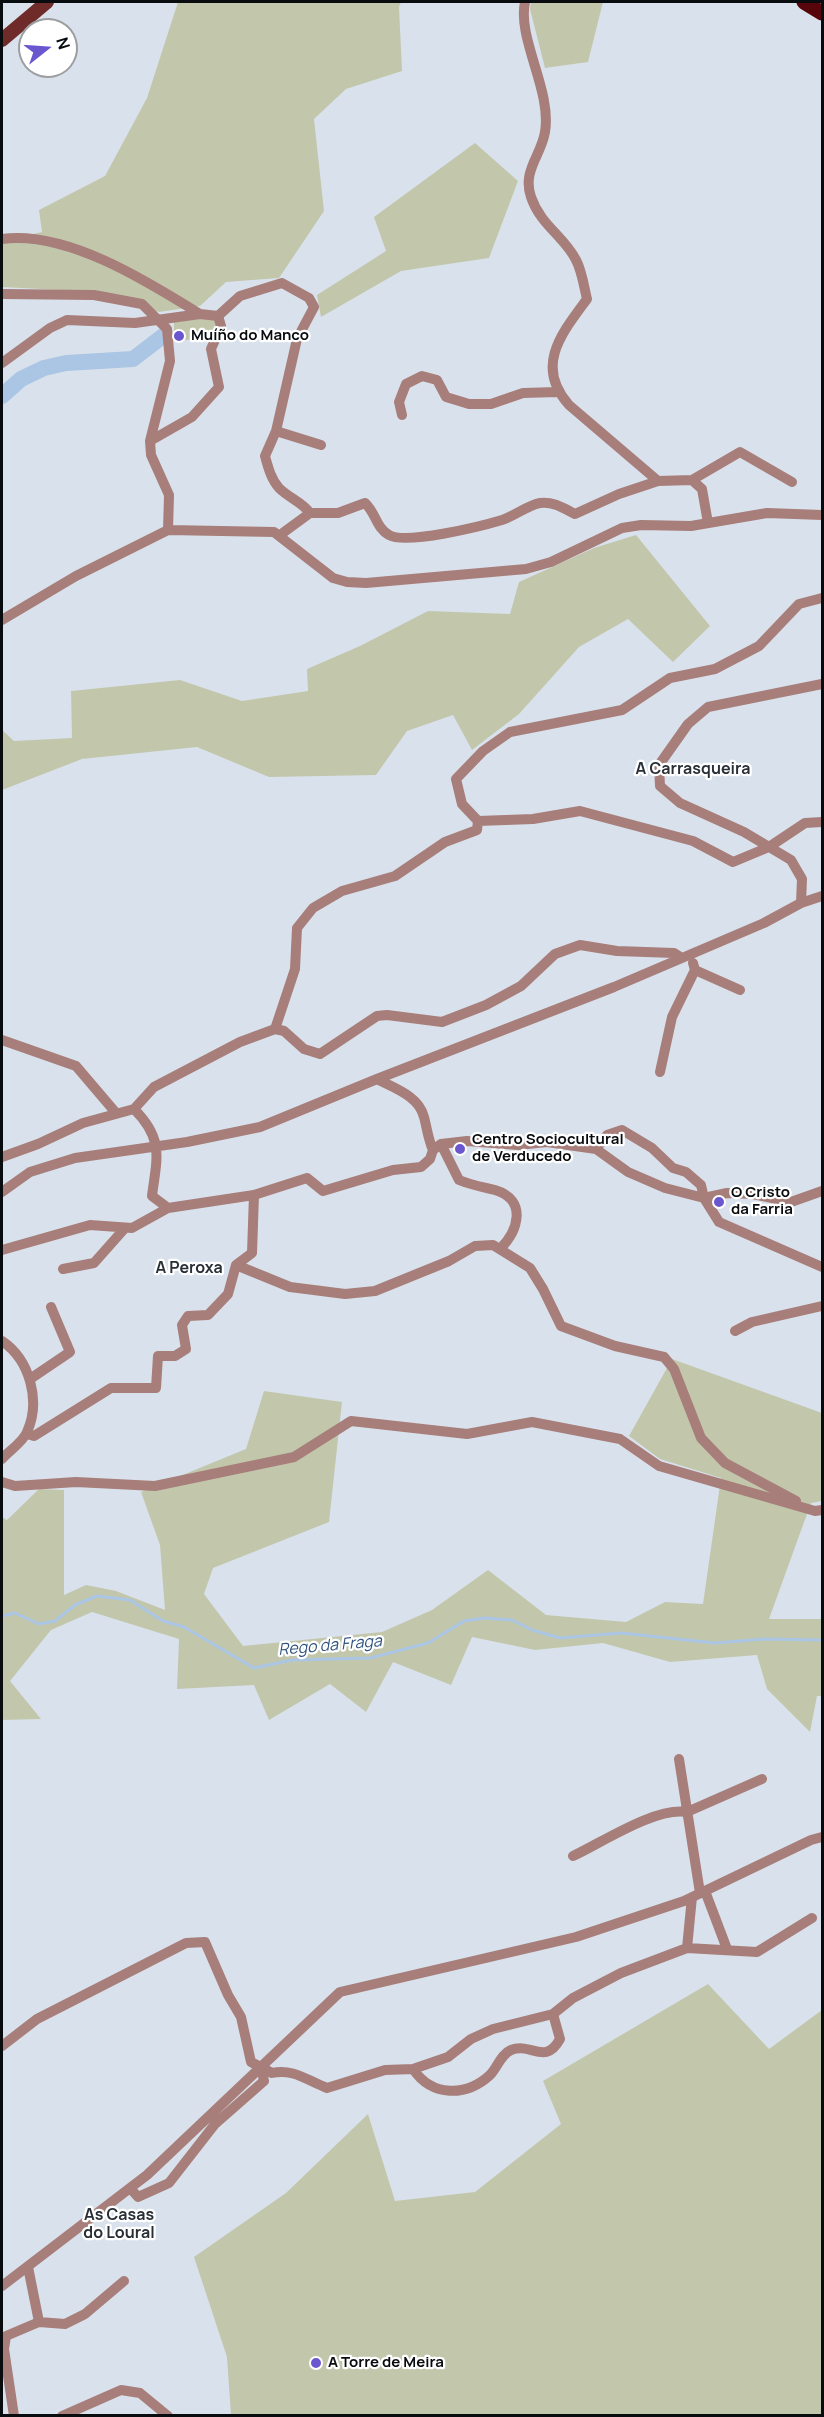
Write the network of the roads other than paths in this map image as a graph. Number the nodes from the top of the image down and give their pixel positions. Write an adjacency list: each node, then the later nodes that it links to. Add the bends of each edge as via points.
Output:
1 (47, 2): 5 (main road)
2 (525, 2): 12 (street, via 523,9 543,92 545,132 529,170 530,194 539,217 576,259 587,299 565,329 552,356)
3 (804, 2): 4 (highway)
4 (822, 13)
5 (2, 40)
6 (2, 239): 8 (street, via 52,240 142,278)
7 (2, 294): 10 (street, via 94,295 142,304)
8 (200, 314): 9 (street); 10 (street)
9 (218, 316): 14 (street, via 240,296 282,283 309,298 314,308 297,339); 15 (street, via 221,326 211,349 219,387 192,417)
10 (157, 318): 11 (street, via 135,323 67,320); 15 (street, via 167,329 170,361)
11 (2, 363)
12 (557, 392): 13 (street, via 523,393 491,404 469,404 446,396 438,380 422,376 406,384 399,402); 18 (street)
13 (402, 415)
14 (276, 431): 16 (street); 20 (street, via 265,456 271,476 280,489 304,504)
15 (150, 441): 23 (street, via 151,455 169,495)
16 (321, 445)
17 (692, 480): 18 (street); 19 (street, via 740,452); 22 (street, via 702,489)
18 (658, 481): 20 (street, via 575,514 540,503 503,520 431,536 398,539 388,535 377,525 373,511 365,503 338,513)
19 (792, 482)
20 (310, 513): 24 (street)
21 (822, 514): 22 (street, via 767,513)
22 (708, 523): 24 (street, via 622,528 552,562 526,569 366,583 333,578)
23 (168, 530): 24 (street, via 262,531); 26 (street, via 76,576)
24 (280, 535)
25 (822, 598): 28 (street, via 799,604 759,646 715,669 670,678 622,710 510,732 483,751 456,779 462,804)
26 (2, 620)
27 (822, 684): 30 (street, via 708,707 688,724 659,765 660,786 680,803)
28 (478, 821): 30 (street, via 533,819 580,811 693,842 733,862); 36 (street, via 477,830 445,842 395,876 342,891 313,908 297,928 295,969)
29 (822, 822): 30 (street, via 806,823)
30 (769, 847): 32 (street, via 791,860 802,879)
31 (822, 896): 32 (street)
32 (801, 903): 33 (street)
33 (686, 956): 34 (street); 36 (street, via 580,945 555,954 521,986 486,1005 442,1022 377,1016 320,1054 304,1049 284,1031); 39 (street)
34 (695, 970): 35 (street); 38 (street, via 672,1017)
35 (741, 990)
36 (275, 1029): 40 (street, via 240,1042 154,1087)
37 (2, 1040): 41 (street, via 76,1066)
38 (660, 1072)
39 (376, 1078): 42 (street, via 260,1127); 43 (street, via 415,1100 424,1115 427,1138)
40 (134, 1109): 41 (street); 42 (street, via 149,1125)
41 (116, 1113): 45 (street)
42 (158, 1146): 47 (street, via 75,1158 30,1172); 50 (street, via 152,1196)
43 (437, 1147): 44 (street, via 467,1141); 48 (street, via 421,1167 393,1170 323,1191 307,1178); 52 (street, via 459,1180 480,1189 496,1190 509,1198 516,1209 517,1225)
44 (596, 1149): 49 (street, via 628,1172); 49 (street, via 607,1135 622,1130 652,1148 673,1168 694,1178 701,1185)
45 (2, 1157)
46 (822, 1191): 49 (street, via 792,1202 753,1194 727,1193)
47 (2, 1192)
48 (254, 1195): 50 (street); 54 (street, via 252,1253)
49 (704, 1198): 55 (street, via 719,1222)
50 (168, 1208): 51 (street, via 132,1228)
51 (125, 1227): 53 (street, via 90,1225); 56 (street, via 94,1263)
52 (500, 1249): 54 (street, via 493,1245 475,1246 408,1280 375,1291 345,1294 290,1287); 65 (street, via 530,1268 561,1326 615,1346 664,1357 674,1369 701,1438 725,1463)
53 (2, 1250)
54 (236, 1265): 62 (street, via 228,1294 208,1315 188,1316 182,1325 186,1349 175,1356 158,1356 156,1388 111,1388 34,1436)
55 (822, 1267)
56 (63, 1269)
57 (822, 1306): 59 (street, via 752,1322)
58 (51, 1307): 61 (street, via 69,1352)
59 (735, 1331)
60 (2, 1341): 61 (street, via 24,1364)
61 (30, 1379): 62 (street, via 33,1412)
62 (27, 1434): 63 (street)
63 (2, 1459)
64 (2, 1482): 65 (street, via 15,1486 76,1482 155,1486 294,1457 351,1420 467,1434 532,1422 620,1439 659,1466)
65 (819, 1510)
66 (679, 1760): 68 (street)
67 (762, 1779): 68 (street)
68 (687, 1812): 70 (street, via 675,1810 654,1816); 71 (street)
69 (822, 1837): 71 (street)
70 (573, 1856)
71 (699, 1894): 73 (street); 74 (street); 77 (street, via 576,1937 340,1992)
72 (812, 1918): 74 (street, via 757,1952)
73 (687, 1948): 74 (street); 75 (street, via 621,1973 573,1998)
74 (728, 1949)
75 (553, 2014): 78 (street, via 493,2029 471,2039 448,2057); 78 (street, via 560,2039 554,2049 545,2053 513,2049 475,2087 451,2092 431,2088)
76 (2, 2046): 77 (street, via 37,2019 186,1943 205,1942 241,2017 251,2062)
77 (261, 2067): 78 (street, via 272,2073 296,2073 327,2088 385,2070); 79 (street); 79 (street, via 264,2081 215,2124 169,2183 138,2197)
78 (413, 2069)
79 (130, 2188): 80 (street)
80 (28, 2267): 82 (street); 83 (street)
81 (124, 2281): 83 (street, via 85,2314 65,2324)
82 (2, 2286)
83 (39, 2322): 84 (street)
84 (4, 2336): 85 (street)
85 (14, 2415)
86 (63, 2415): 87 (street, via 121,2390 140,2393)
87 (168, 2415)

